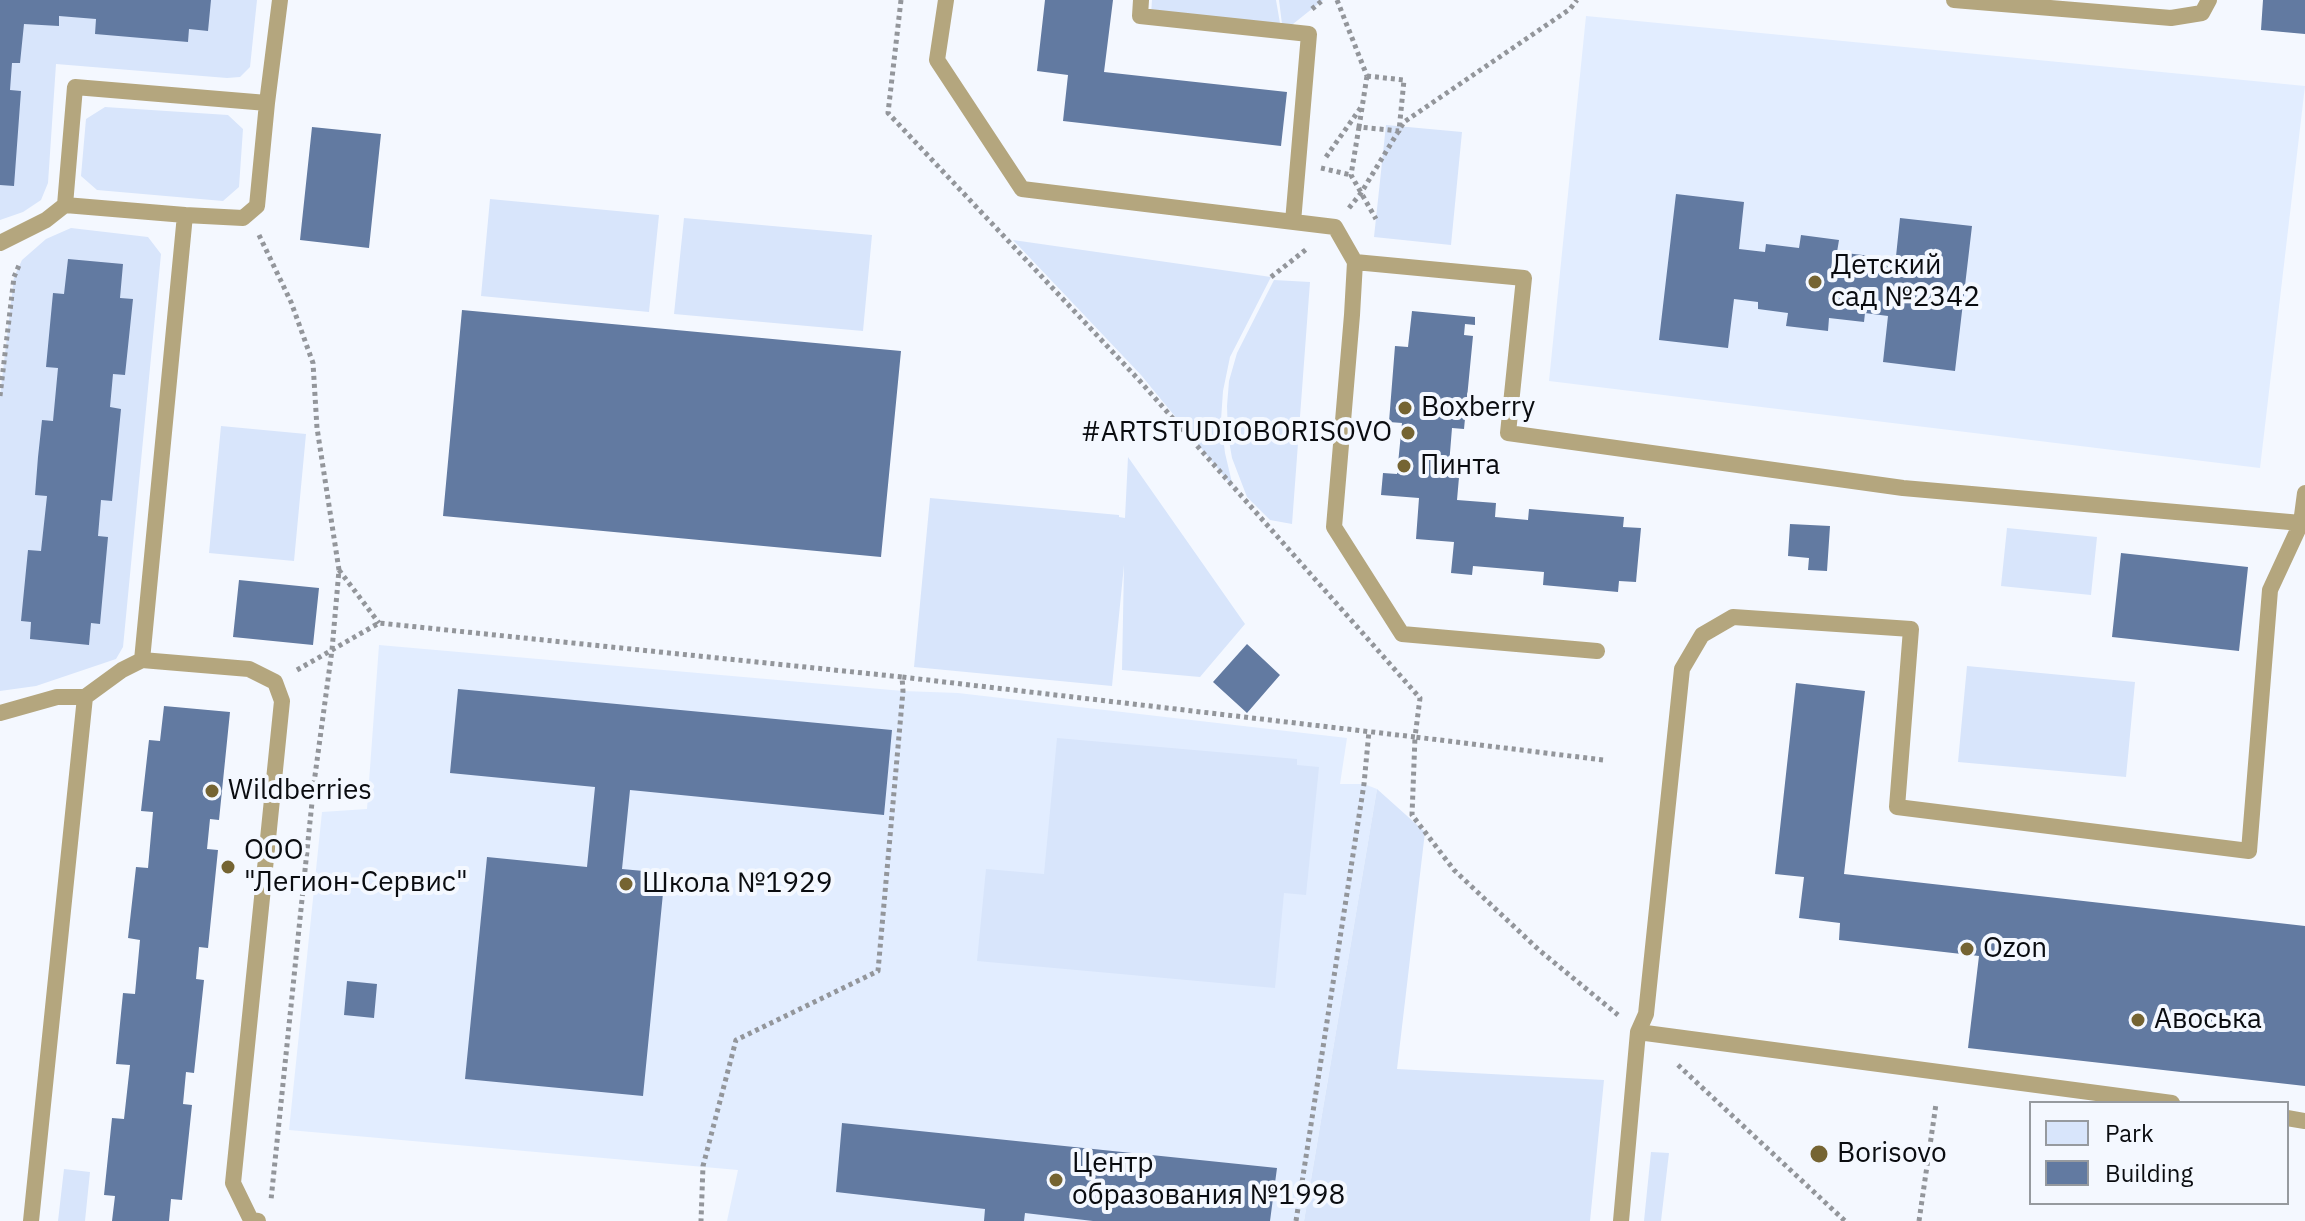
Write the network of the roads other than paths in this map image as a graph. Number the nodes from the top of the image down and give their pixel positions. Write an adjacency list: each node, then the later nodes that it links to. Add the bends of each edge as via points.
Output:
1 (280, 0): 6 (lane)
2 (946, 0): 9 (lane, via 937,60 1022,189)
3 (1141, 0): 9 (lane, via 1140,16 1309,34)
4 (1954, 0): 5 (lane, via 2171,18 2202,13)
5 (2209, 0)
6 (267, 103): 7 (lane, via 75,87); 8 (lane, via 257,206 243,218)
7 (65, 205): 8 (lane); 10 (lane)
8 (185, 215): 15 (lane)
9 (1293, 222): 11 (lane, via 1335,227)
10 (0, 243)
11 (1355, 262): 13 (lane, via 1524,278 1508,433 1903,488); 14 (lane, via 1334,527 1402,634)
12 (2305, 493): 13 (lane)
13 (2303, 523): 18 (lane, via 2270,590 2249,851 1897,807 1911,629 1733,617 1702,635 1682,669 1646,1014)
14 (1597, 651)
15 (142, 660): 16 (lane); 21 (lane, via 249,669 275,682 282,701 233,1183 251,1220)
16 (85, 697): 17 (lane, via 57,697); 20 (lane)
17 (0, 713)
18 (1638, 1032): 19 (lane); 22 (lane)
19 (2157, 1101)
20 (31, 1221)
21 (258, 1221)
22 (1621, 1221)

